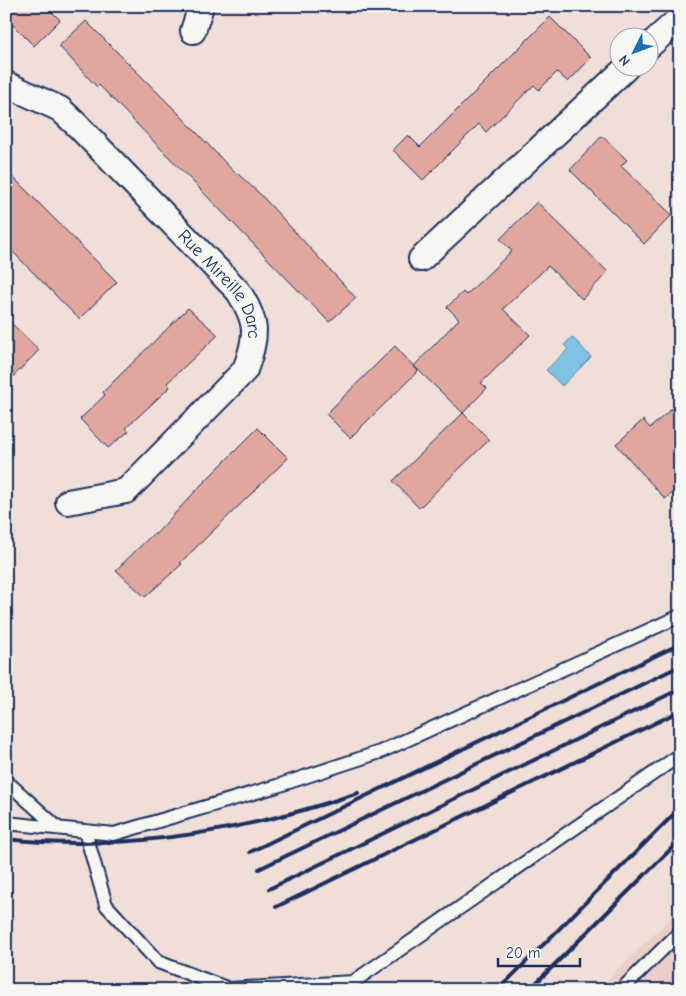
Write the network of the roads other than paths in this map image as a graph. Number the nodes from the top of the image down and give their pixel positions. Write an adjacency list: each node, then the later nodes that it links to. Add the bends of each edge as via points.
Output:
1 (201, 6): 3 (street)
2 (680, 18): 4 (street)
3 (193, 31)
4 (658, 38)
5 (615, 78): 7 (street)
6 (6, 84): 8 (street, Rue Mireille Darc, via 60,109 78,126 238,291 250,309 254,327 254,346 245,370 126,491)
7 (421, 259)
8 (68, 502)
9 (680, 616): 14 (lane, via 380,752 114,834)
10 (680, 756): 16 (lane)
11 (6, 782): 13 (lane)
12 (6, 823): 13 (lane)
13 (58, 828): 14 (lane)
14 (86, 831): 16 (lane, via 106,905 158,962 229,989)
15 (680, 932): 17 (lane)
16 (354, 986)
17 (621, 990)

